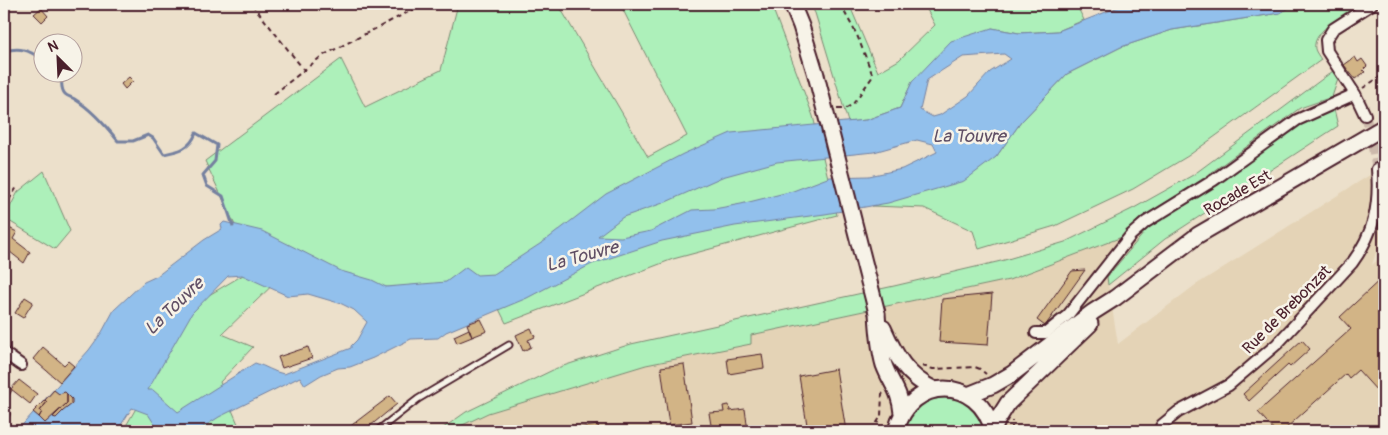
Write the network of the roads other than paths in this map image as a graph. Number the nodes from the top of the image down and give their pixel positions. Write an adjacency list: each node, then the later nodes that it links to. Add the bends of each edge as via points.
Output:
1 (792, 4): 8 (main road, bridge, via 816,75)
2 (1372, 4): 3 (street, via 1333,29 1326,40 1327,50)
3 (1354, 94): 4 (street); 9 (street, via 1297,120 1214,180 1146,222 1131,235 1068,315 1046,333)
4 (1365, 115)
5 (1384, 127): 7 (main road, Rocade Est, via 1198,235)
6 (1377, 169): 19 (street, Rue de Brebonzat, via 1379,191 1373,226 1352,263 1277,344 1229,385 1178,412)
7 (1115, 298): 14 (main road, Rocade Est, via 1012,374 993,386); 18 (main road, Rocade Est, via 1008,403)
8 (876, 313): 13 (main road, via 893,352 911,374); 15 (main road, via 884,366 899,394)
9 (1036, 333)
10 (509, 345): 16 (lane, via 418,399)
11 (4, 353): 12 (street)
12 (21, 365)
13 (935, 390): 14 (main road, via 952,390); 15 (main road, via 916,398)
14 (968, 395): 18 (main road, via 985,410)
15 (902, 413): 17 (main road)
16 (377, 431)
17 (896, 431)
18 (993, 431)
19 (1159, 431)

